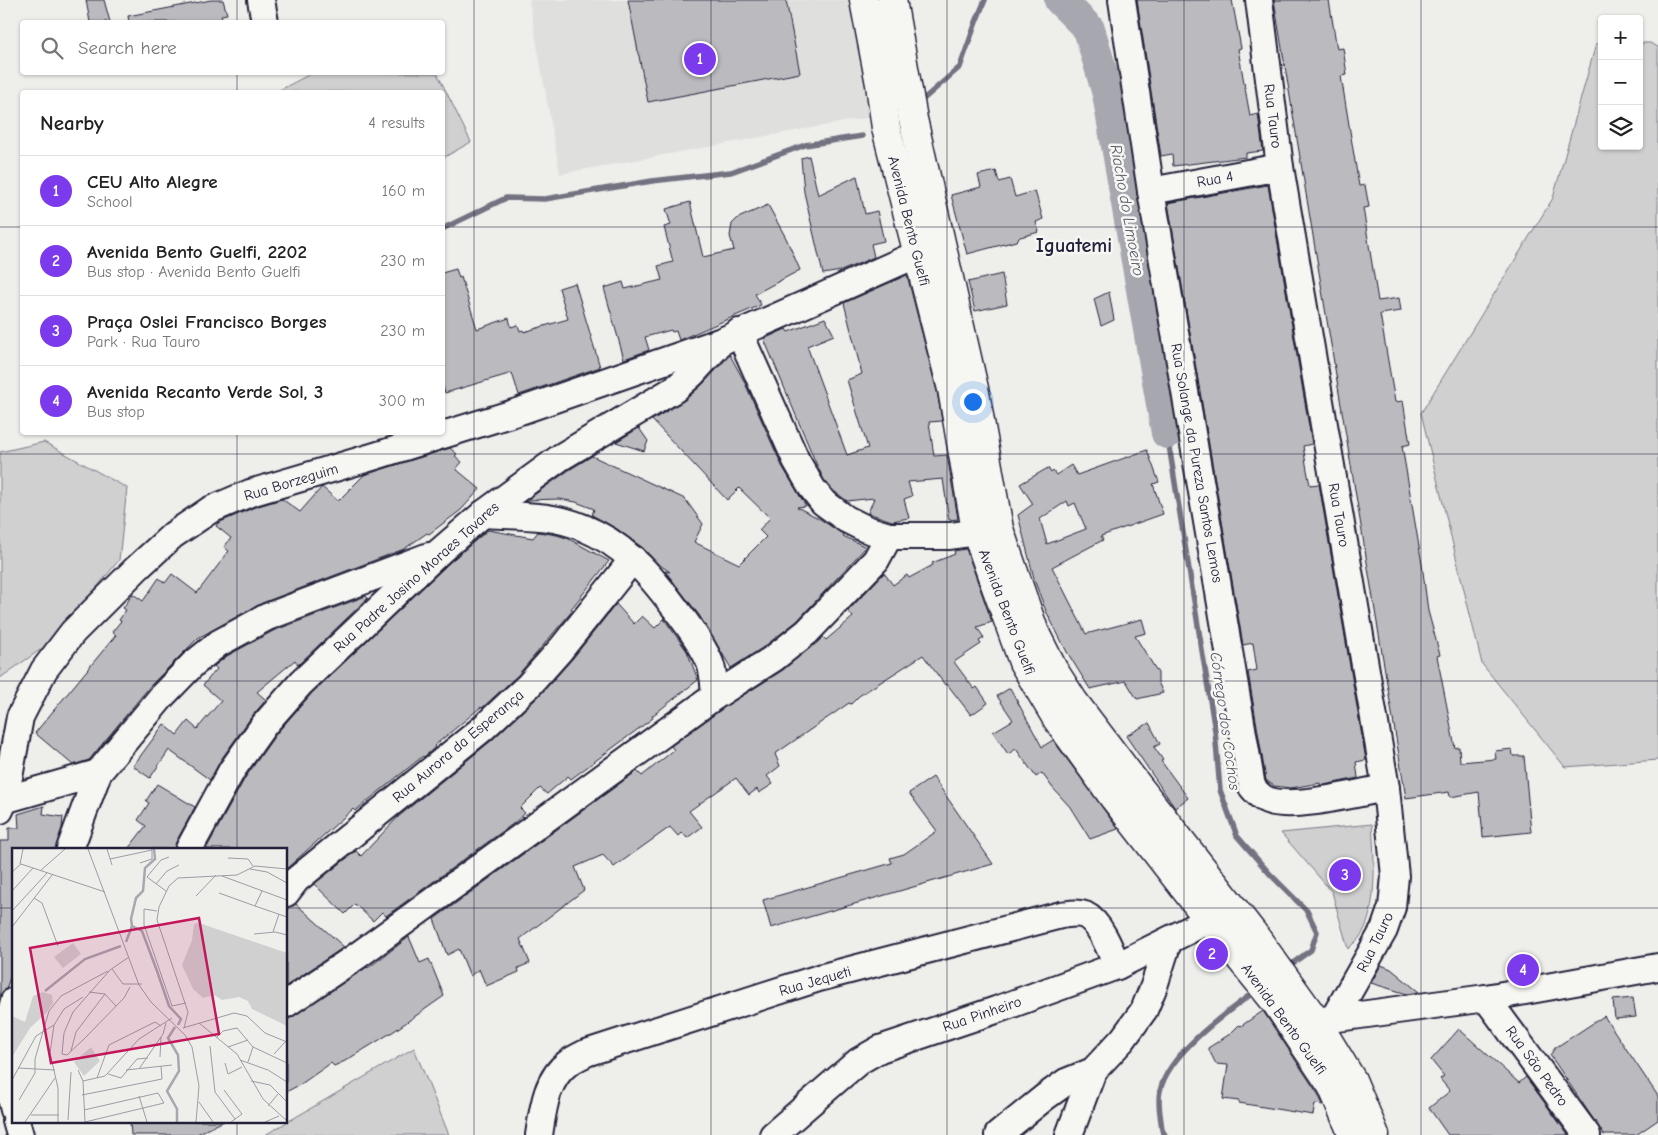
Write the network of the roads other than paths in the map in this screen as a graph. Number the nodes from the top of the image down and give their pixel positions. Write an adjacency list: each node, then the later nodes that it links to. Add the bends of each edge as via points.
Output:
1 (261, 0): 6 (street)
2 (864, 0): 9 (main road, Avenida Bento Guelfi, via 886,128)
3 (892, 0): 9 (main road, Avenida Bento Guelfi, via 913,119)
4 (1122, 0): 8 (street, Rua Solange da Pureza Santos Lemos)
5 (1259, 0): 7 (street, Rua Tauro)
6 (265, 20)
7 (1280, 167): 8 (street, Rua 4); 20 (street, Rua Tauro)
8 (1151, 191): 20 (street, Rua Solange da Pureza Santos Lemos, via 1252,787 1268,801 1297,804)
9 (929, 249): 10 (street, Rua Padre Josino Moraes Tavares); 14 (main road, Avenida Bento Guelfi, via 952,389)
10 (731, 337): 12 (street, Rua Borzeguim, via 520,412); 13 (street, Rua Padre Josino Moraes Tavares, via 675,389 562,457); 15 (street, via 812,488 846,519)
11 (444, 435): 21 (street, Rua Borzeguim, via 250,492 210,510 173,535 73,632 44,670 20,717)
12 (445, 435)
13 (483, 514): 16 (street, Rua Padre Josino Moraes Tavares); 17 (street, via 563,521 599,536)
14 (987, 530): 15 (street, via 950,536); 25 (main road, Avenida Bento Guelfi, via 1053,669 1074,702); 26 (main road, Avenida Bento Guelfi, via 1023,662 1057,719)
15 (889, 536): 18 (street, via 876,560 807,632)
16 (440, 552): 19 (street, via 267,617 219,643 163,695); 23 (street, Rua Padre Josino Moraes Tavares, via 301,683 264,725 232,770)
17 (633, 559): 18 (street, via 659,588 702,647 710,663); 24 (street, Rua Aurora da Esperança, via 529,685 482,729 296,880)
18 (716, 696): 32 (street)
19 (98, 773): 21 (street); 22 (street)
20 (1386, 788): 34 (street, Rua Tauro, via 1395,876 1392,906 1384,930)
21 (2, 803)
22 (70, 848)
23 (190, 848)
24 (288, 890)
25 (1231, 904): 26 (street, Rua Pinheiro); 27 (main road, Avenida Bento Guelfi)
26 (1209, 920): 27 (main road, Avenida Bento Guelfi); 28 (street, Rua Pinheiro)
27 (1242, 941): 34 (main road, Avenida Bento Guelfi, via 1284,995)
28 (1168, 942): 29 (street, Rua Pinheiro); 35 (street, via 1144,1010 1123,1040)
29 (1117, 966): 39 (street, Rua Jequeti, via 1092,920 1078,913 820,978 586,1053 573,1060 554,1078 545,1099); 40 (street, Rua Pinheiro, via 880,1049 839,1078)
30 (1658, 967): 31 (street)
31 (1486, 998): 34 (street); 45 (street, Rua São Pedro)
32 (288, 1003)
33 (12, 1009): 36 (street, via 4,1055)
34 (1315, 1024): 43 (main road, Avenida Bento Guelfi, via 1332,1086); 44 (main road, Avenida Bento Guelfi, via 1352,1080)
35 (1093, 1071): 41 (street, via 1066,1082); 42 (street)
36 (12, 1102)
37 (16, 1122): 38 (street)
38 (20, 1135)
39 (539, 1135)
40 (774, 1135)
41 (998, 1135)
42 (1069, 1135)
43 (1353, 1135)
44 (1374, 1135)
45 (1588, 1135)

